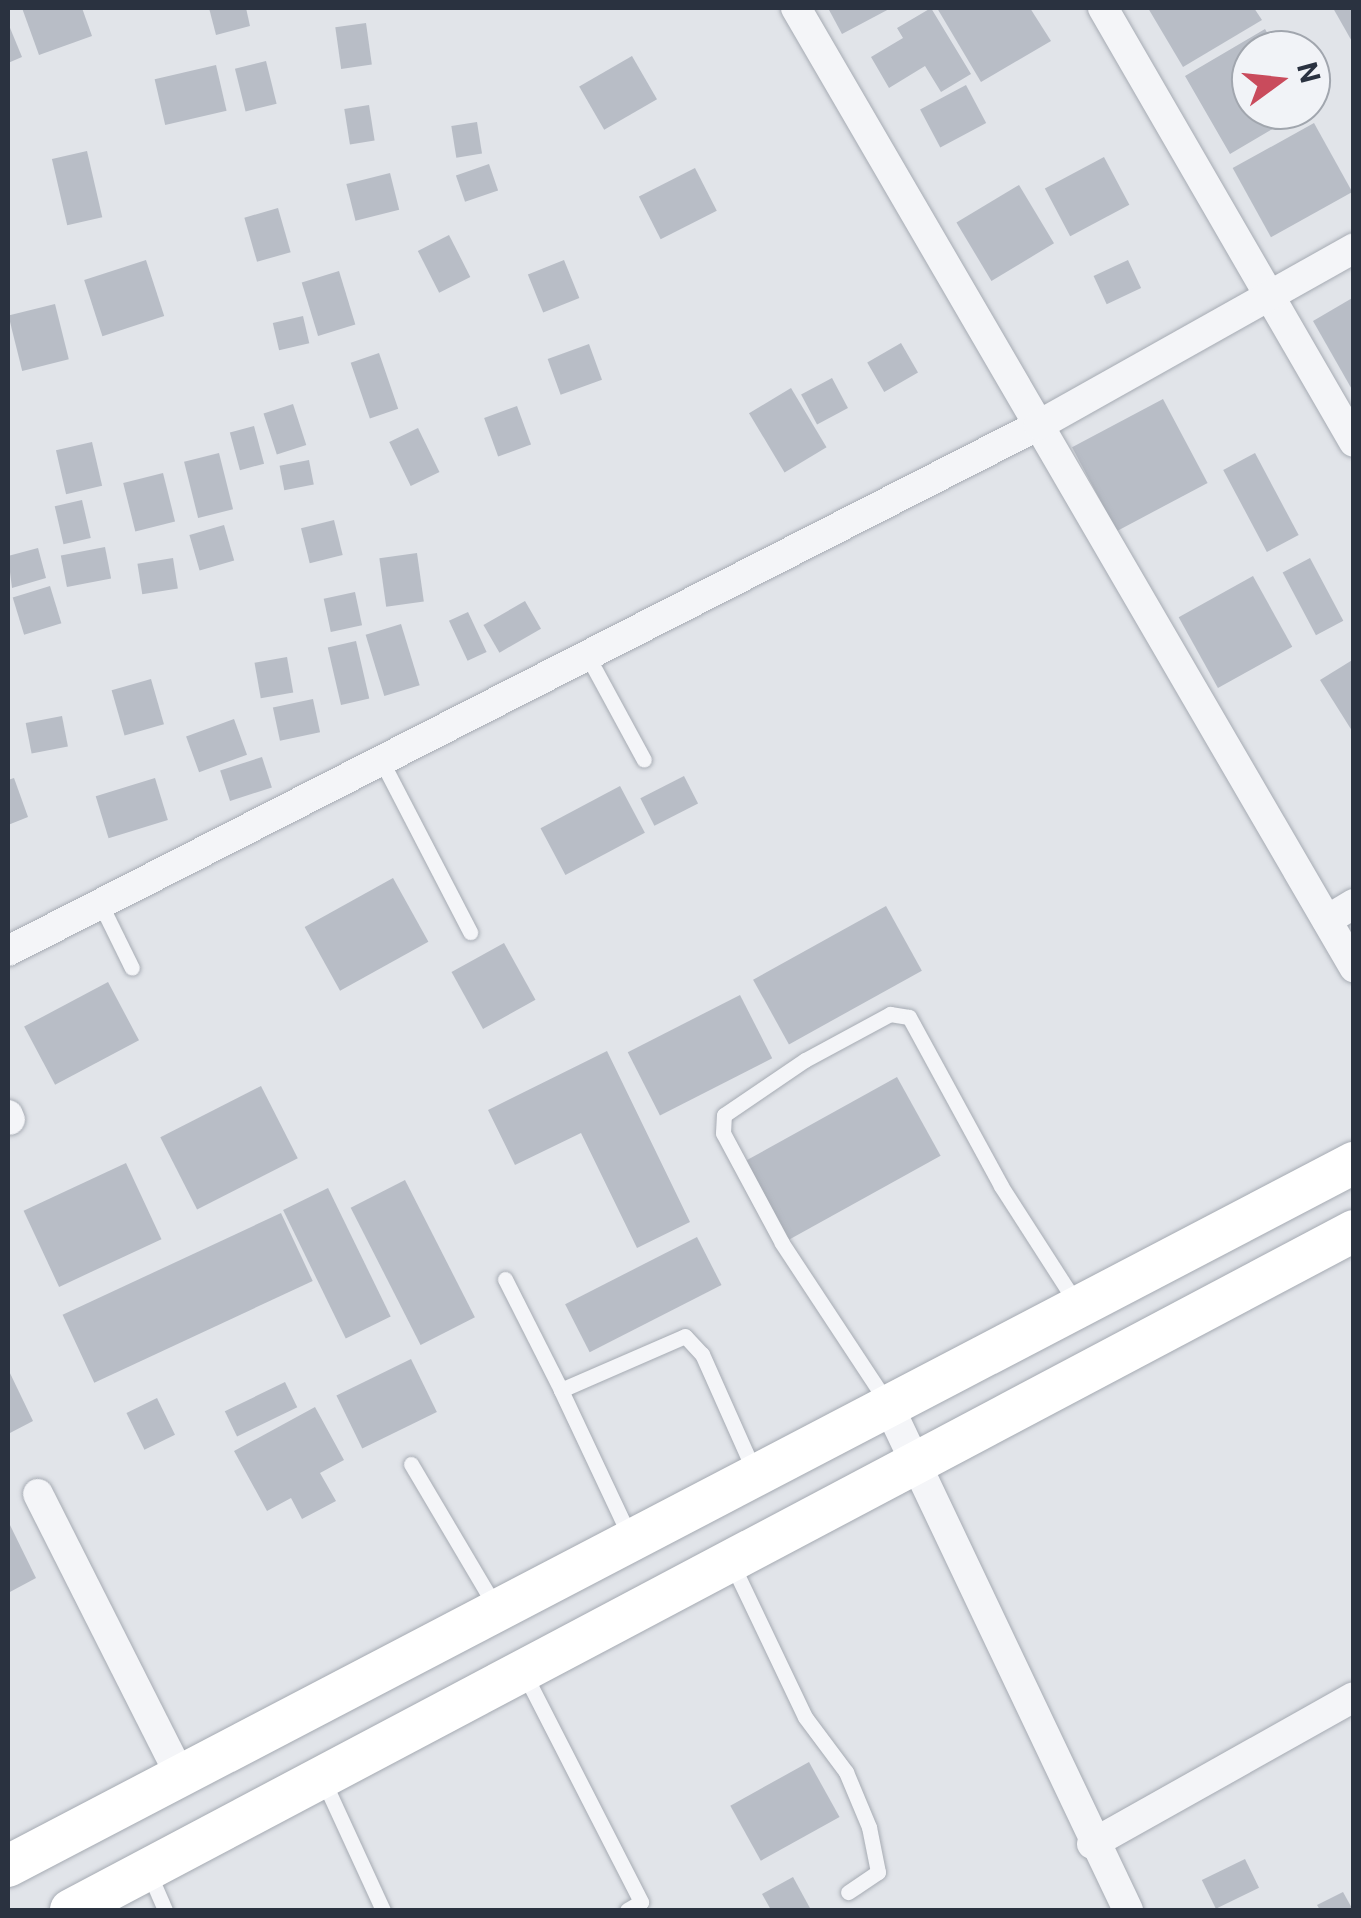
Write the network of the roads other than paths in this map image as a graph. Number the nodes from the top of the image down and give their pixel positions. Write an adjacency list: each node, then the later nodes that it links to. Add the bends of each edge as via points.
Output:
1 (796, 8): 5 (street)
2 (1103, 8): 4 (street)
3 (1354, 248): 4 (street)
4 (1266, 297): 5 (street); 6 (street)
5 (1038, 424): 7 (street); 12 (street)
6 (1354, 442)
7 (588, 655): 8 (street); 9 (lane)
8 (381, 760): 10 (street); 13 (lane)
9 (644, 760)
10 (100, 904): 14 (street); 16 (lane)
11 (1354, 904): 12 (street)
12 (1327, 920): 15 (street)
13 (470, 932)
14 (8, 951)
15 (1354, 967)
16 (132, 968)
17 (1354, 1163): 20 (main road)
18 (1354, 1231): 23 (main road)
19 (505, 1279): 21 (lane)
20 (1078, 1306): 22 (main road); 22 (lane, via 1001,1186 922,1034 909,1017 890,1014 805,1060 720,1123 782,1243)
21 (561, 1390): 25 (lane, via 686,1336 702,1354); 27 (lane)
22 (888, 1405): 23 (street); 25 (main road)
23 (915, 1458): 28 (main road); 34 (street)
24 (412, 1464): 29 (lane)
25 (755, 1474): 27 (main road)
26 (38, 1494): 32 (street)
27 (632, 1539): 29 (main road)
28 (731, 1562): 30 (main road); 37 (lane, via 804,1717 846,1772 870,1827 878,1872)
29 (497, 1609): 32 (main road)
30 (523, 1672): 33 (main road); 41 (lane, via 641,1902)
31 (1354, 1696): 34 (street)
32 (180, 1775): 35 (main road)
33 (322, 1778): 36 (main road); 40 (lane)
34 (1092, 1844): 42 (street)
35 (8, 1866)
36 (147, 1870): 38 (main road); 39 (lane)
37 (848, 1892)
38 (71, 1910)
39 (165, 1910)
40 (383, 1910)
41 (627, 1910)
42 (1128, 1910)

